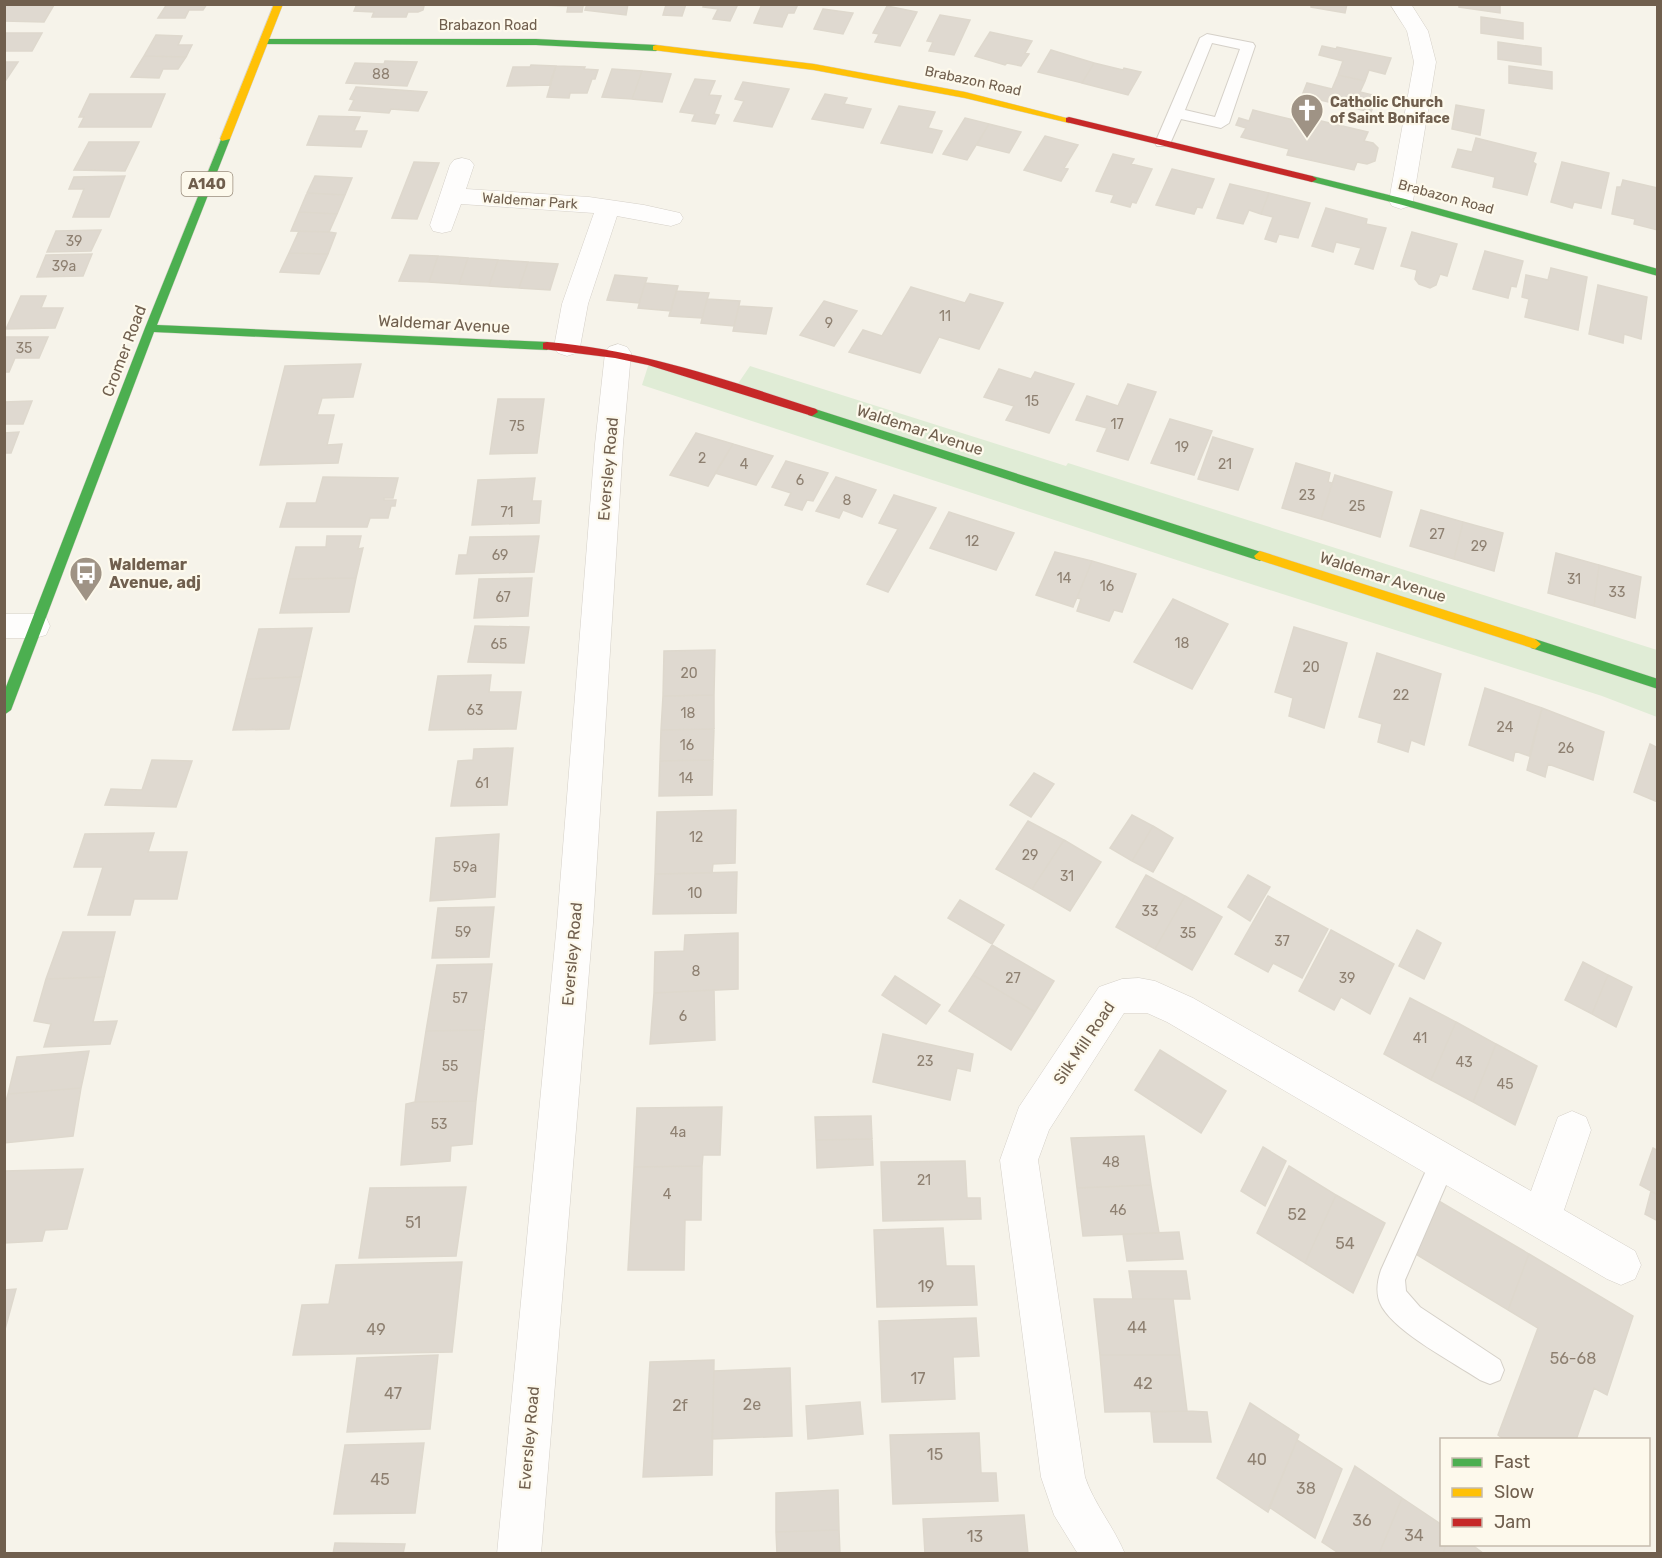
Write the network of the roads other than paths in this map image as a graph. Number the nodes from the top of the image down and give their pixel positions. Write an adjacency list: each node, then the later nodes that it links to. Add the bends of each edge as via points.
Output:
1 (279, 4): 3 (main road, Cromer Road / A140)
2 (1400, 4): 8 (street, via 1423,43 1425,62)
3 (264, 41): 5 (main road, Brabazon Road, via 536,42 716,54 814,67 965,95); 13 (main road, Cromer Road / A140)
4 (1177, 113): 4 (lane, via 1207,38 1248,46 1221,123); 5 (lane)
5 (1163, 143): 8 (main road, Brabazon Road)
6 (462, 165): 7 (street)
7 (452, 196): 9 (street, Waldemar Park); 11 (street)
8 (1401, 201): 12 (main road, Brabazon Road)
9 (608, 207): 10 (street, Waldemar Park); 14 (street, via 575,304)
10 (671, 218)
11 (442, 225)
12 (1658, 273)
13 (150, 328): 14 (main road, Waldemar Avenue); 16 (main road, Cromer Road / A140)
14 (567, 347): 15 (main road, Waldemar Avenue)
15 (618, 353): 18 (main road, Waldemar Avenue, via 650,360); 25 (street, Eversley Road, via 575,923)
16 (35, 626): 17 (street); 19 (main road, Cromer Road / A140)
17 (4, 627)
18 (1658, 684)
19 (4, 710)
20 (1572, 1130): 22 (street)
21 (1443, 1162): 22 (street, Silk Mill Road); 24 (lane, via 1391,1280 1392,1297 1410,1317); 26 (street, Silk Mill Road, via 1180,1010 1146,994 1128,993 1112,999 1033,1120 1019,1160 1063,1477 1070,1498)
22 (1541, 1219): 23 (street, Silk Mill Road)
23 (1621, 1265)
24 (1490, 1370)
25 (519, 1554)
26 (1103, 1554)

